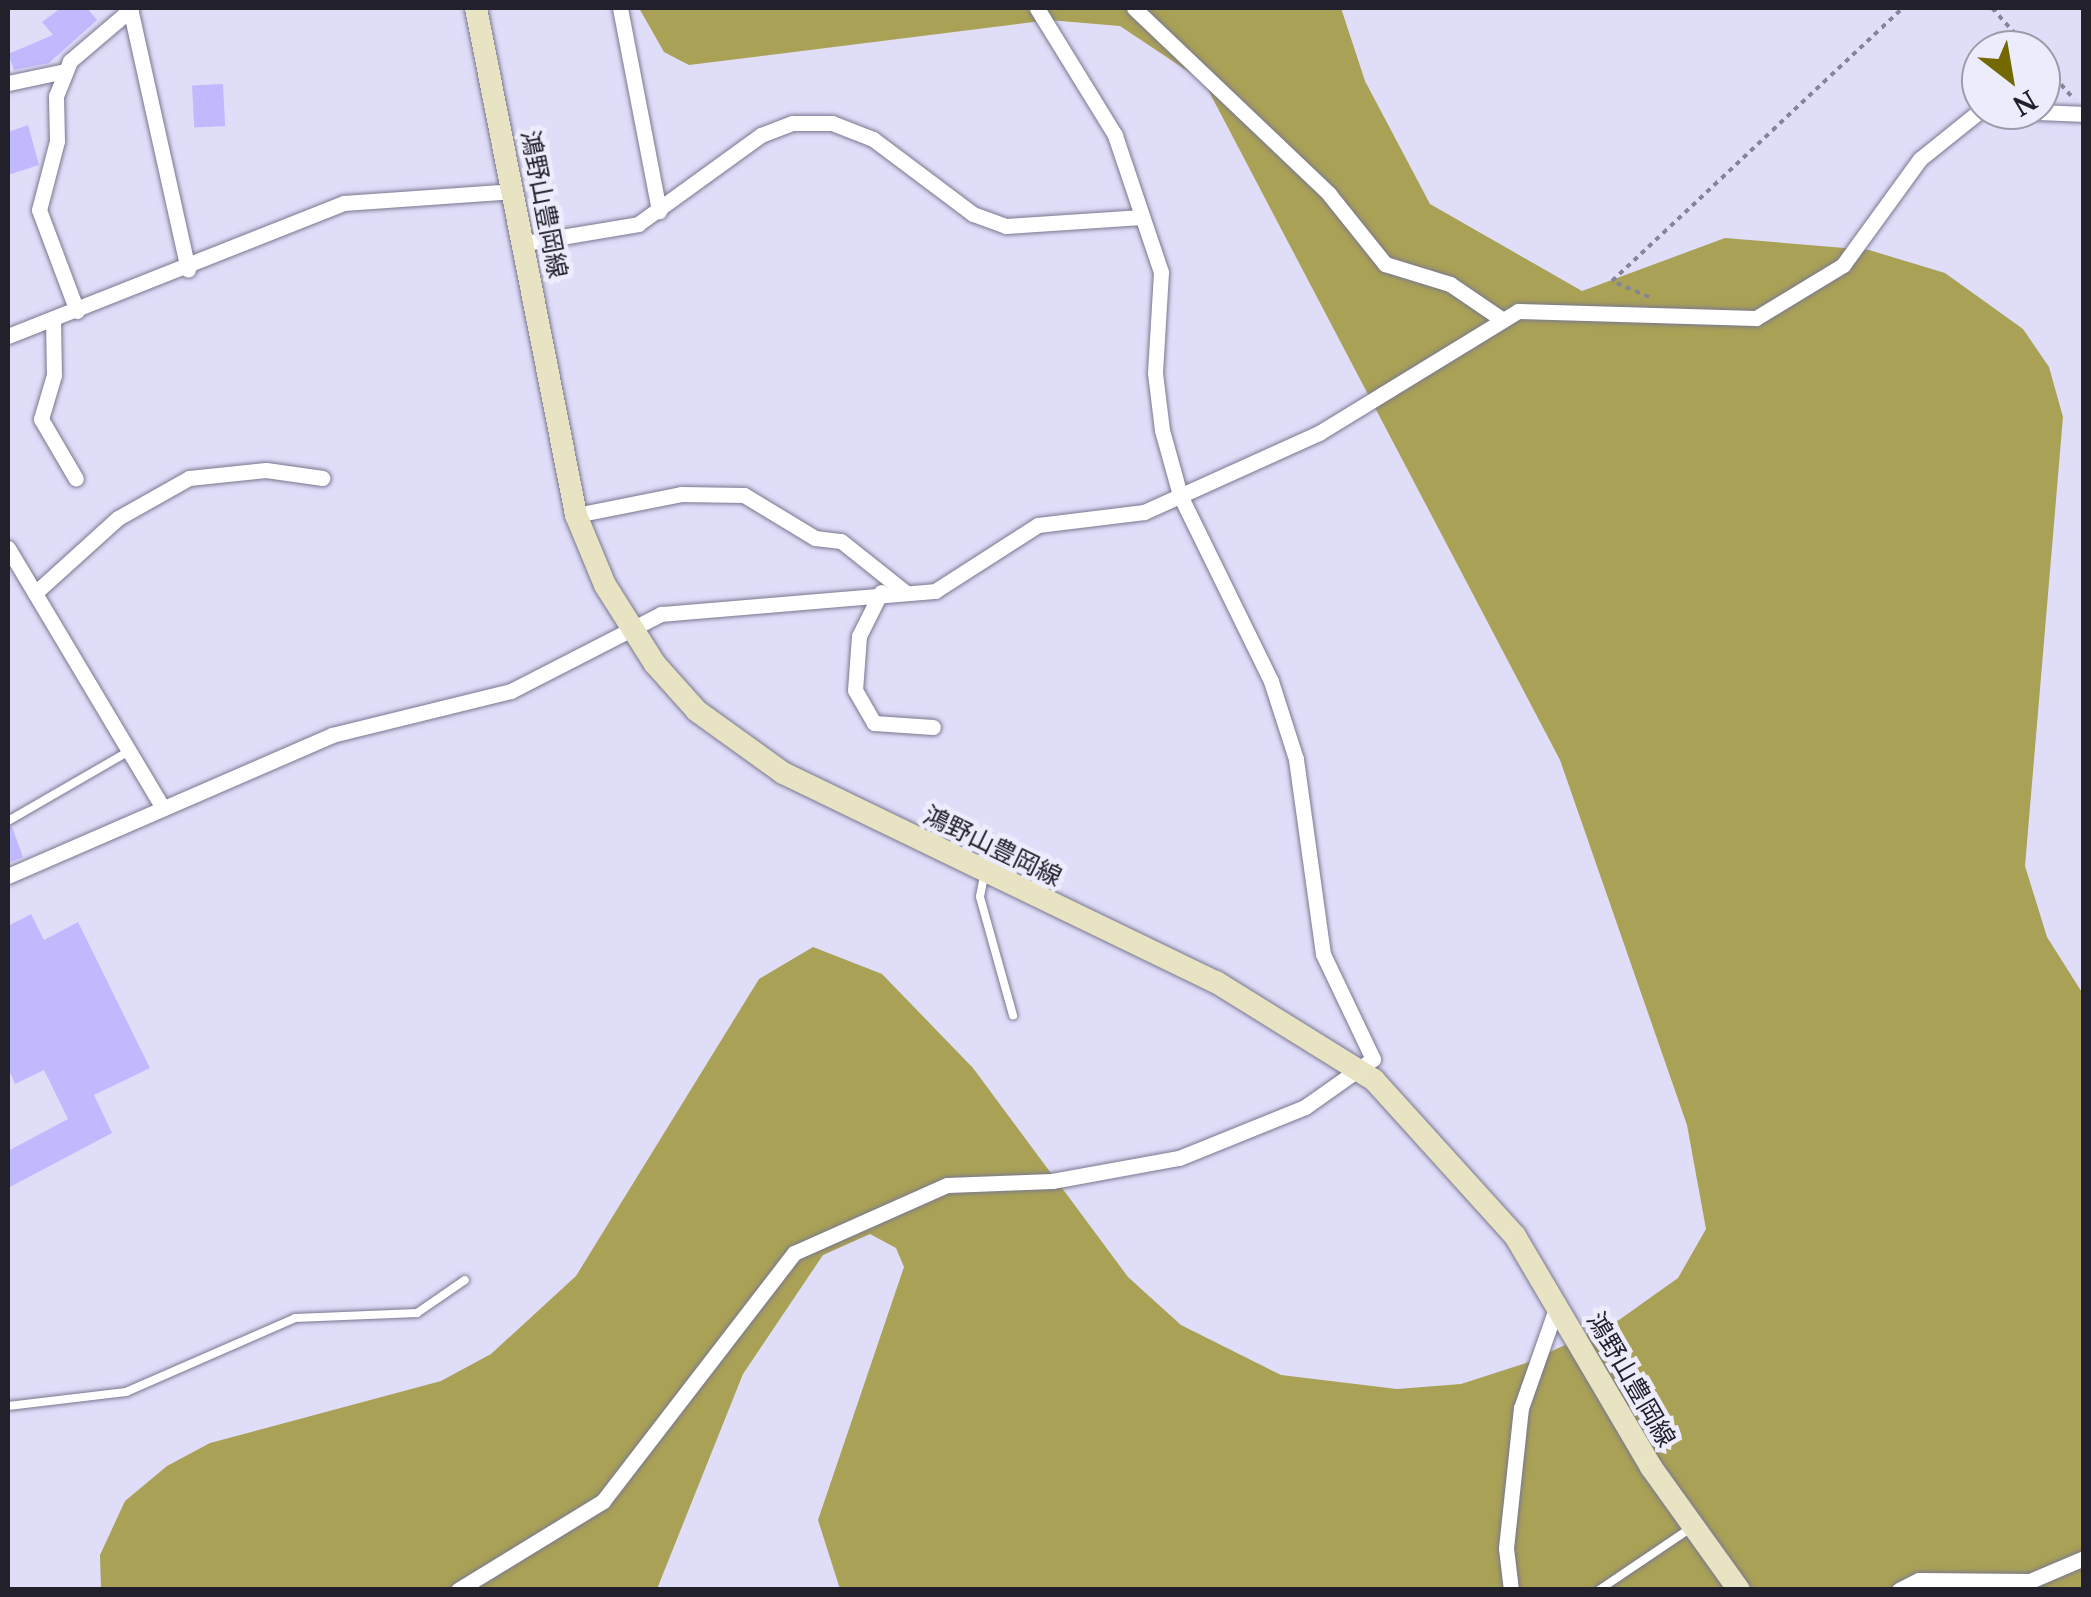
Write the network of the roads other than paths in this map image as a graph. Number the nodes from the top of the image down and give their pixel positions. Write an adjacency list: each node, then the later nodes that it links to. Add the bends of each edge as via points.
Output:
1 (130, 8): 6 (street); 13 (street)
2 (476, 8): 9 (main road, 鴻野山豊岡線)
3 (620, 8): 10 (street)
4 (1037, 8): 11 (street, via 1115,135)
5 (1134, 8): 15 (street, via 1329,194 1385,264 1450,284)
6 (65, 71): 7 (street); 14 (street, via 39,210)
7 (8, 84)
8 (1961, 126): 15 (street, via 1920,159 1843,265 1756,318 1655,308 1534,308)
9 (515, 191): 12 (main road, 鴻野山豊岡線); 13 (street, via 344,203)
10 (659, 211): 11 (street, via 762,135 832,124 873,140 972,214 1006,226); 12 (street, via 597,237)
11 (1142, 217): 20 (street, via 1161,272 1154,373)
12 (526, 243): 21 (main road, 鴻野山豊岡線)
13 (188, 270): 14 (street)
14 (77, 310): 16 (street)
15 (1500, 318): 20 (street, via 1319,433)
16 (53, 320): 17 (street); 19 (street, via 54,375 41,420)
17 (8, 336)
18 (322, 478): 25 (street, via 266,470 189,478 118,518)
19 (76, 479)
20 (1180, 495): 24 (street, via 1144,512 1038,525 935,590); 34 (street, via 1271,681 1296,759 1323,954 1372,1052)
21 (576, 514): 24 (street, via 681,494 744,496 815,538 842,541); 26 (main road, 鴻野山豊岡線)
22 (8, 548): 25 (street)
23 (881, 592): 24 (street); 26 (street, via 697,606); 27 (street, via 859,636 855,690 874,724)
24 (905, 592)
25 (34, 594): 28 (street)
26 (629, 629): 29 (street, via 510,691 332,735); 31 (main road, 鴻野山豊岡線, via 697,711 752,754)
27 (933, 727)
28 (129, 752): 29 (street); 30 (lane)
29 (163, 808): 32 (street)
30 (8, 821)
31 (985, 872): 33 (lane, via 980,897); 34 (main road, 鴻野山豊岡線, via 1232,991)
32 (8, 876)
33 (1013, 1016)
34 (1362, 1072): 36 (main road, 鴻野山豊岡線, via 1466,1174); 40 (street, via 1305,1107 1179,1158 1052,1181 947,1185 794,1253 603,1501)
35 (465, 1280): 37 (lane, via 416,1313 294,1318 126,1392)
36 (1558, 1303): 38 (main road, 鴻野山豊岡線); 41 (street, via 1521,1408 1506,1548)
37 (8, 1406)
38 (1691, 1528): 42 (lane); 43 (main road, 鴻野山豊岡線)
39 (2084, 1558): 44 (street, via 2030,1580 1919,1580)
40 (458, 1590)
41 (1511, 1590)
42 (1599, 1590)
43 (1738, 1590)
44 (1899, 1590)

